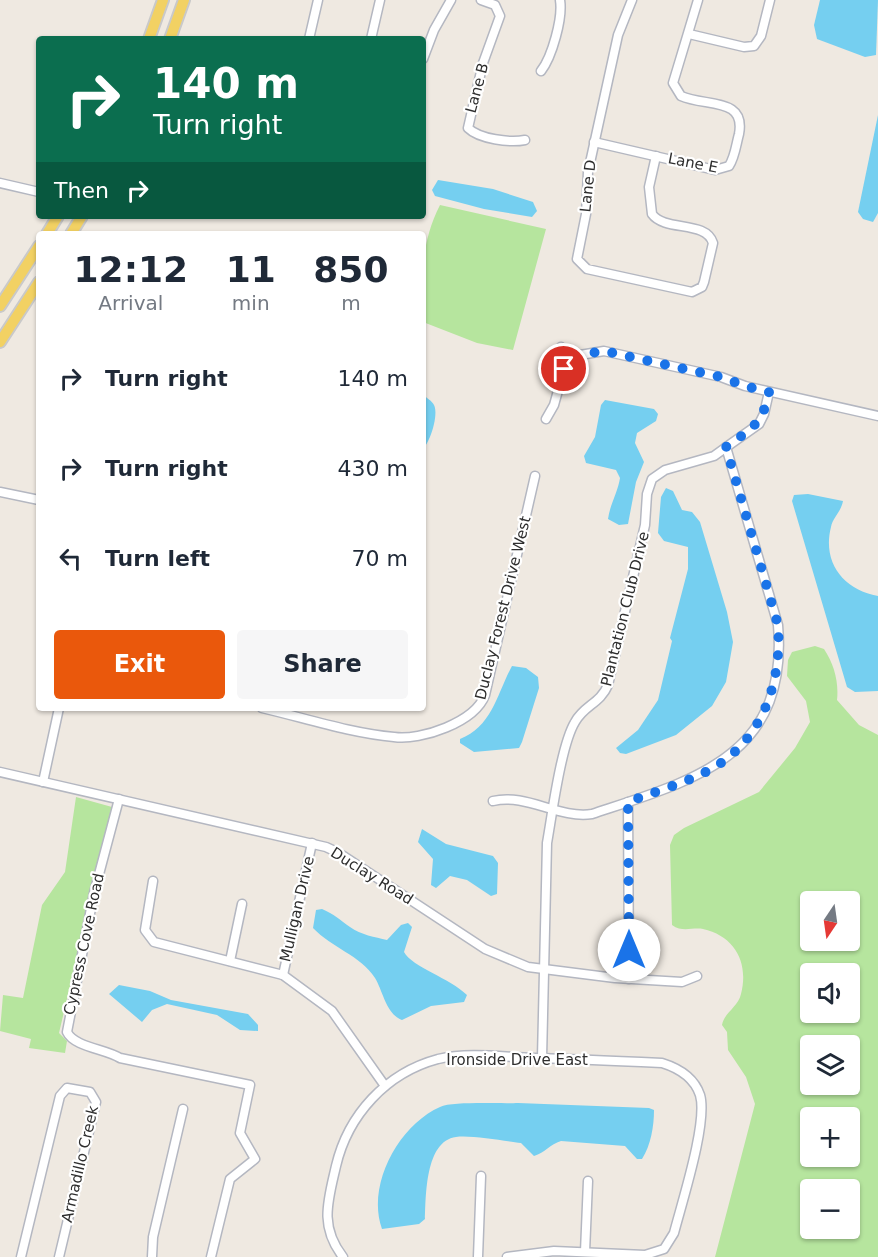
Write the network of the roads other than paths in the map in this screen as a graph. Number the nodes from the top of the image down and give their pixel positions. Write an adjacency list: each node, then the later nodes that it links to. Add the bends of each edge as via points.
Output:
1 (163, 0): 12 (main road)
2 (184, 0): 13 (main road)
3 (318, 0): 14 (street)
4 (380, 0): 15 (street)
5 (451, 0): 16 (street)
6 (481, 0): 18 (street, Lane B, via 495,5 500,16 483,63 468,128 473,133 514,142)
7 (560, 0): 17 (street, via 549,60)
8 (632, 0): 19 (street, Lane D, via 618,35)
9 (698, 0): 11 (street)
10 (770, 0): 11 (street, via 761,36 754,46)
11 (689, 34): 20 (street, Lane E, via 677,64 674,89 685,98 731,108 739,114 741,122 732,162 725,169 716,170)
12 (150, 36)
13 (171, 36)
14 (310, 36)
15 (373, 36)
16 (426, 51)
17 (541, 71)
18 (525, 140)
19 (594, 142): 20 (street); 25 (street, Lane D, via 577,253 579,263 587,269)
20 (656, 156): 25 (street, Lane E, via 649,187 651,214 660,221 703,231 713,243 702,287)
21 (0, 183): 22 (street)
22 (36, 191)
23 (36, 251): 26 (main road)
24 (36, 286): 27 (main road)
25 (687, 292)
26 (0, 305): 27 (main road)
27 (17, 315): 28 (main road)
28 (0, 342)
29 (561, 347): 30 (street)
30 (572, 360): 31 (street, via 604,351); 33 (street, via 564,369)
31 (769, 392): 32 (street); 34 (street, Plantation Club Drive, via 759,423)
32 (878, 416)
33 (546, 419)
34 (726, 447): 44 (street, via 778,625 779,660 771,696 754,729 716,767); 45 (street, Plantation Club Drive, via 699,462 658,473 649,486 645,525 608,685 600,700 574,723)
35 (535, 476): 39 (street, Duclay Forest Drive West, via 485,694 482,704 470,715 416,736 393,737)
36 (0, 492): 37 (street)
37 (36, 499)
38 (58, 711): 41 (street)
39 (276, 711)
40 (0, 772): 41 (street, Duclay Road)
41 (43, 782): 42 (street, Duclay Road)
42 (119, 799): 46 (street, Duclay Road); 63 (street, Cypress Cove Road, via 94,893 67,1032 78,1043 108,1050 120,1058 250,1085 240,1133 255,1160 230,1179)
43 (493, 801): 45 (street, via 507,798)
44 (628, 802): 45 (street, via 584,815); 53 (street)
45 (553, 809): 50 (street, Plantation Club Drive, via 547,843)
46 (312, 843): 50 (street, Duclay Road, via 339,853 485,949); 51 (street, Mulligan Drive)
47 (153, 881): 49 (street, via 146,930 154,942)
48 (242, 904): 49 (street)
49 (230, 961): 51 (street)
50 (545, 970): 53 (street, Duclay Road); 54 (street, Plantation Club Drive)
51 (283, 975): 55 (street, via 332,1011)
52 (697, 976): 53 (street, Duclay Road, via 682,982)
53 (629, 979)
54 (542, 1058): 55 (street, Ironside Drive East, via 438,1059 411,1069); 59 (street, Ironside Drive East, via 662,1063 674,1067 693,1083 699,1094 701,1119 674,1233 664,1249 645,1255)
55 (385, 1086): 64 (street, Ironside Drive East, via 369,1101 344,1141 327,1205 326,1221)
56 (183, 1109): 62 (street, via 153,1237)
57 (481, 1176): 65 (street)
58 (588, 1181): 59 (street)
59 (585, 1252): 66 (street, via 544,1251)
60 (21, 1257): 61 (street, Armadillo Creek, via 60,1096 72,1088 90,1092 96,1102)
61 (59, 1257)
62 (152, 1257)
63 (211, 1257)
64 (343, 1257)
65 (478, 1257)
66 (507, 1257)

